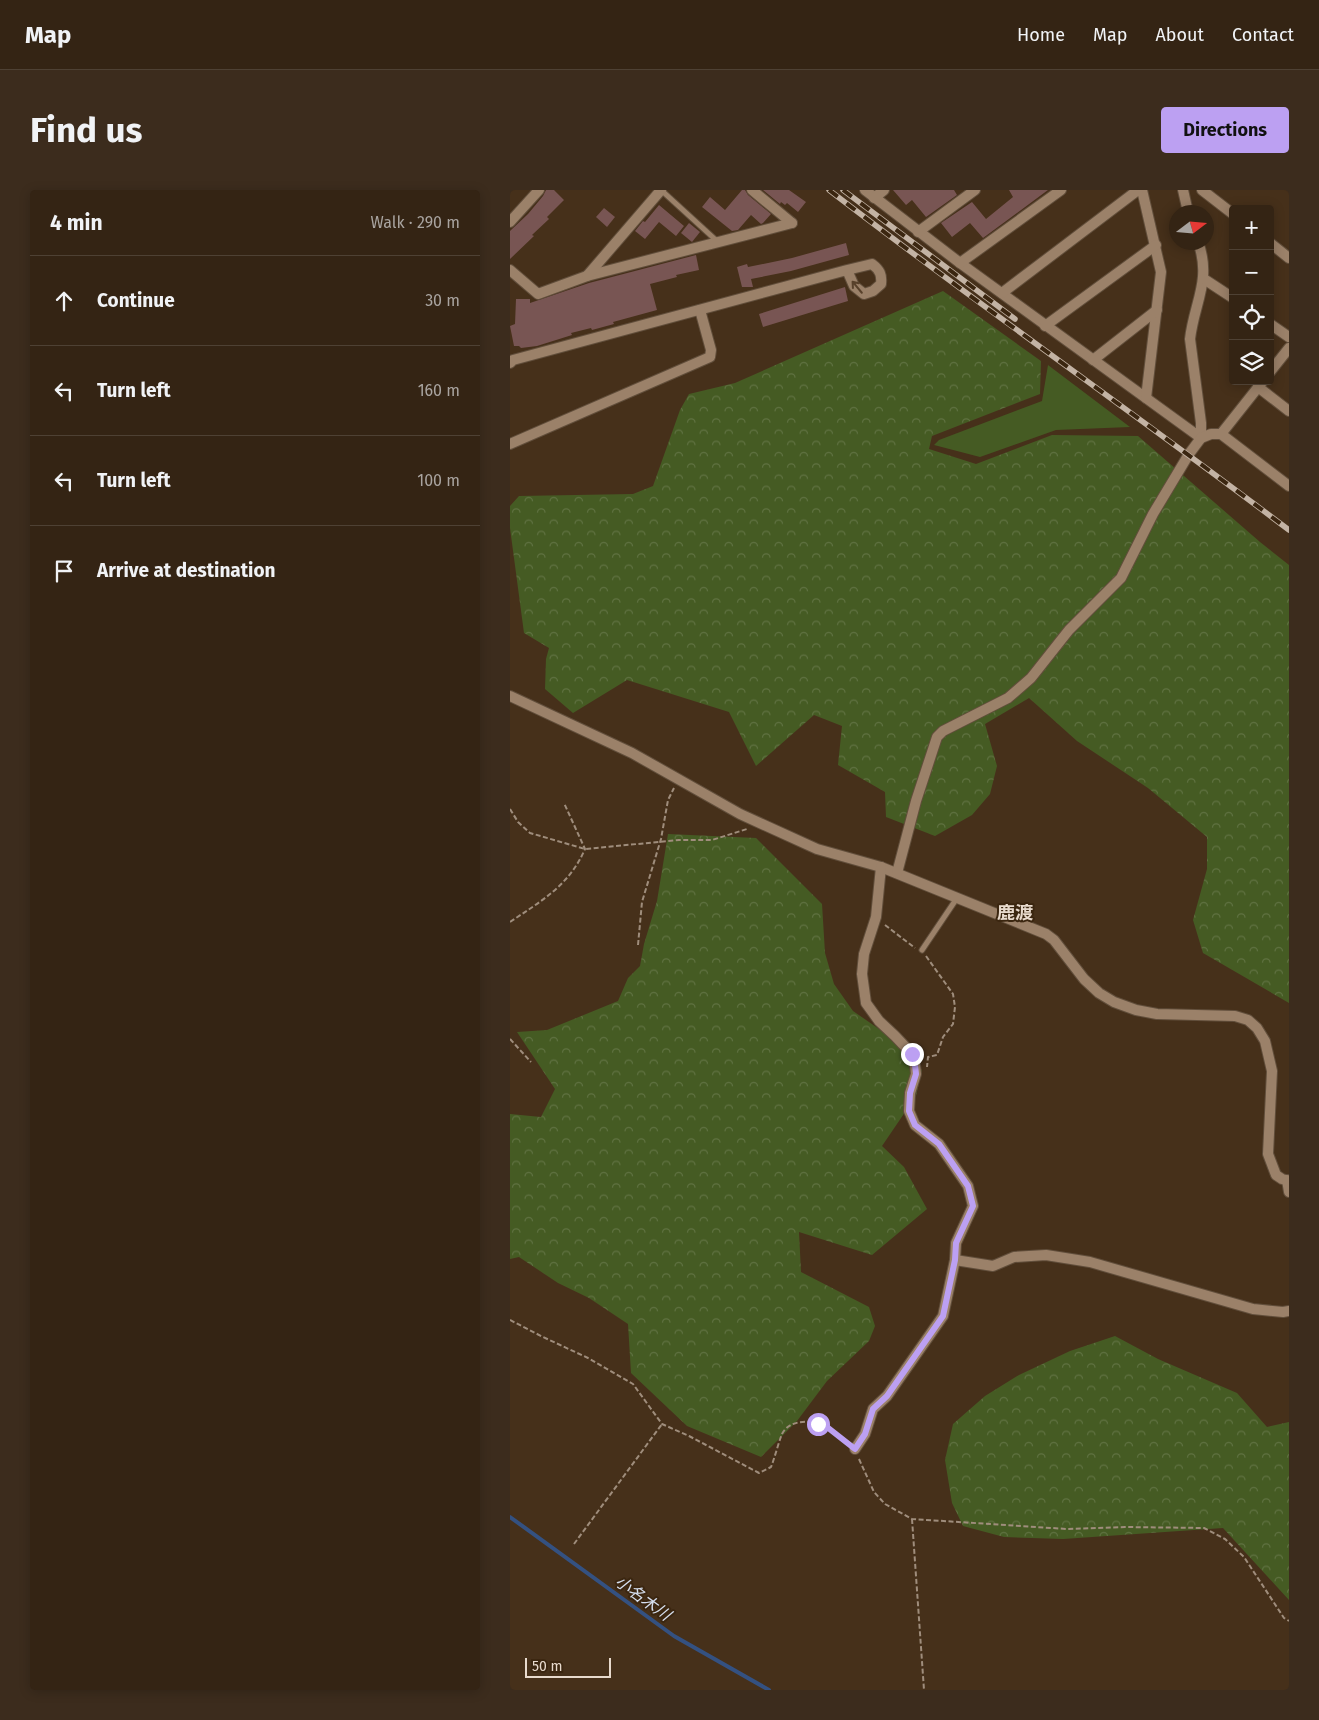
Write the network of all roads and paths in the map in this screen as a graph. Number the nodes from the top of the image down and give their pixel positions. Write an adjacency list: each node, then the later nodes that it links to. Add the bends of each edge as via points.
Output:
1 (539, 190): 15 (street)
2 (661, 190): 17 (lane); 25 (street)
3 (752, 190): 17 (street, via 792,223)
4 (864, 190): 12 (street)
5 (884, 190): 12 (street)
6 (975, 190): 16 (street)
7 (1061, 190): 22 (street)
8 (1138, 190): 27 (street)
9 (1142, 190): 18 (street)
10 (1183, 190): 13 (street)
11 (1202, 190): 14 (street)
12 (874, 198): 16 (street)
13 (1186, 205)
14 (1229, 211)
15 (510, 222)
16 (918, 232): 22 (street)
17 (719, 242): 25 (street)
18 (1156, 245): 30 (street, via 1161,272); 31 (street)
19 (1274, 246): 21 (street)
20 (1201, 250): 26 (street)
21 (1289, 258)
22 (960, 263): 27 (street)
23 (510, 270): 25 (street, via 538,294)
24 (847, 270): 29 (street)
25 (587, 276)
26 (1204, 279): 28 (street); 43 (street, via 1190,340)
27 (1002, 293): 31 (street)
28 (1229, 295)
29 (700, 310): 36 (street); 44 (street, via 710,357)
30 (1157, 310): 35 (street); 40 (street)
31 (1045, 326): 35 (street)
32 (1274, 327): 33 (street)
33 (1289, 337)
34 (1289, 348): 37 (street)
35 (1093, 360): 40 (street)
36 (510, 363)
37 (1274, 367)
38 (1259, 385): 42 (street)
39 (1261, 385): 41 (street)
40 (1146, 398): 43 (street)
41 (1289, 411)
42 (1221, 434): 43 (street); 45 (street)
43 (1201, 438): 54 (street, via 1153,514 1121,578 1069,630 1021,688 936,737)
44 (510, 444)
45 (1289, 486)
46 (510, 696): 47 (street, via 632,753)
47 (681, 781): 50 (street); 51 (path, via 668,800)
48 (564, 803): 52 (path)
49 (510, 809): 52 (path, via 530,833)
50 (763, 824): 51 (path, via 712,840); 53 (street, via 817,849)
51 (659, 842): 52 (path); 58 (path, via 642,902)
52 (584, 849): 57 (path, via 580,861 554,893)
53 (881, 867): 54 (street); 56 (street)
54 (897, 873): 55 (street)
55 (957, 898): 59 (lane); 63 (street, via 1050,937 1084,979 1114,1002 1157,1014 1235,1016 1248,1020 1265,1041 1272,1071 1268,1154 1276,1175)
56 (876, 917): 59 (path, via 907,944); 65 (street, via 864,954 862,974 866,1003 914,1056 916,1074 909,1111 915,1125 939,1144 971,1195 973,1206 956,1243)
57 (510, 922)
58 (638, 945)
59 (922, 950): 62 (path, via 953,994 955,1007 952,1024 936,1055 928,1057)
60 (510, 1039): 61 (path)
61 (531, 1062)
62 (924, 1068)
63 (1288, 1180): 64 (street)
64 (1289, 1192)
65 (955, 1260): 66 (street, via 994,1266 1014,1257 1046,1256 1090,1262 1253,1309); 69 (street, via 943,1316 887,1396 873,1409 865,1434)
66 (1289, 1311)
67 (510, 1320): 68 (path, via 633,1384)
68 (662, 1424): 69 (path, via 759,1473 771,1467 783,1433 790,1425 805,1422 827,1427); 71 (path)
69 (855, 1449): 70 (path, via 874,1492 885,1504)
70 (912, 1519): 72 (path, via 1067,1529 1204,1528 1225,1539 1244,1557); 73 (path)
71 (574, 1544)
72 (1289, 1621)
73 (924, 1690)

